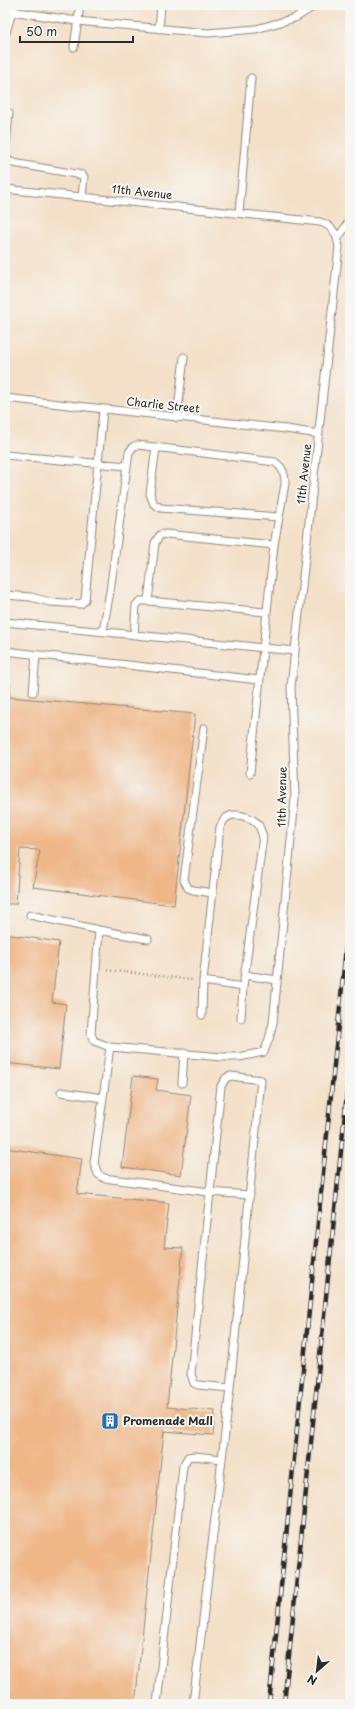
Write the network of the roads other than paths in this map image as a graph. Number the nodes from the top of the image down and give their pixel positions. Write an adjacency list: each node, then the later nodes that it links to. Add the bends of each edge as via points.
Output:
1 (80, 5): 6 (lane)
2 (162, 5): 7 (lane)
3 (316, 5): 7 (lane, via 295,18 256,29 208,33)
4 (14, 8): 5 (lane); 6 (lane); 8 (lane)
5 (5, 10)
6 (77, 21): 7 (lane); 9 (lane)
7 (159, 29)
8 (5, 36)
9 (74, 47)
10 (251, 78): 15 (lane)
11 (9, 113): 12 (lane)
12 (5, 155): 14 (lane, via 13,163 84,176)
13 (5, 189): 14 (lane, 11th Avenue)
14 (82, 197): 15 (lane, 11th Avenue)
15 (239, 213): 17 (lane, 11th Avenue, via 320,222 332,228)
16 (350, 220): 17 (lane)
17 (338, 238): 22 (lane, 11th Avenue, via 339,259)
18 (184, 357): 21 (lane)
19 (5, 398): 20 (lane, Charlie Street)
20 (103, 410): 21 (lane, Charlie Street); 25 (lane)
21 (177, 418): 22 (lane, Charlie Street)
22 (319, 434): 37 (lane, 11th Avenue)
23 (156, 447): 26 (lane, via 134,446 129,452); 27 (lane, via 275,462 285,474); 27 (lane, via 150,494 154,504 161,508)
24 (5, 455): 25 (lane)
25 (98, 462): 26 (lane); 29 (lane, via 85,600 80,604 69,604)
26 (127, 466): 33 (lane)
27 (279, 517): 28 (lane)
28 (274, 545): 30 (lane, via 160,535 155,543); 31 (lane)
29 (5, 594)
30 (148, 601): 31 (lane); 34 (lane, via 140,601 136,605)
31 (266, 612): 35 (lane)
32 (5, 622): 33 (lane)
33 (103, 631): 34 (lane)
34 (134, 635): 35 (lane)
35 (263, 646): 37 (lane); 39 (lane)
36 (5, 651): 38 (lane)
37 (295, 651): 48 (lane, 11th Avenue, via 291,702 295,799)
38 (36, 655): 39 (lane); 40 (lane)
39 (259, 680): 42 (lane)
40 (33, 692)
41 (204, 728): 43 (lane, via 184,880 188,888)
42 (250, 773)
43 (213, 892): 47 (lane, via 220,827 224,819 230,816 252,819 259,826 263,836); 49 (lane)
44 (30, 915): 45 (lane)
45 (99, 930): 46 (lane); 53 (lane, via 90,1034 94,1041)
46 (148, 939)
47 (245, 974): 48 (lane); 50 (lane)
48 (277, 980): 54 (lane, 11th Avenue, via 273,1023 264,1052 238,1057)
49 (203, 981): 50 (lane); 51 (lane)
50 (243, 987): 52 (lane)
51 (202, 1015)
52 (241, 1018)
53 (110, 1047): 54 (lane); 57 (lane)
54 (184, 1053): 55 (lane)
55 (182, 1083)
56 (61, 1092): 57 (lane)
57 (103, 1098): 58 (lane, via 94,1163 98,1174 104,1178)
58 (209, 1192): 59 (lane); 59 (lane, via 221,1086 226,1078 231,1076 261,1080); 60 (lane, via 191,1374 194,1383 198,1385)
59 (250, 1195): 60 (lane)
60 (230, 1388): 61 (lane)
61 (222, 1459): 62 (lane, via 188,1457 183,1466); 63 (lane)
62 (157, 1704)
63 (193, 1704)

